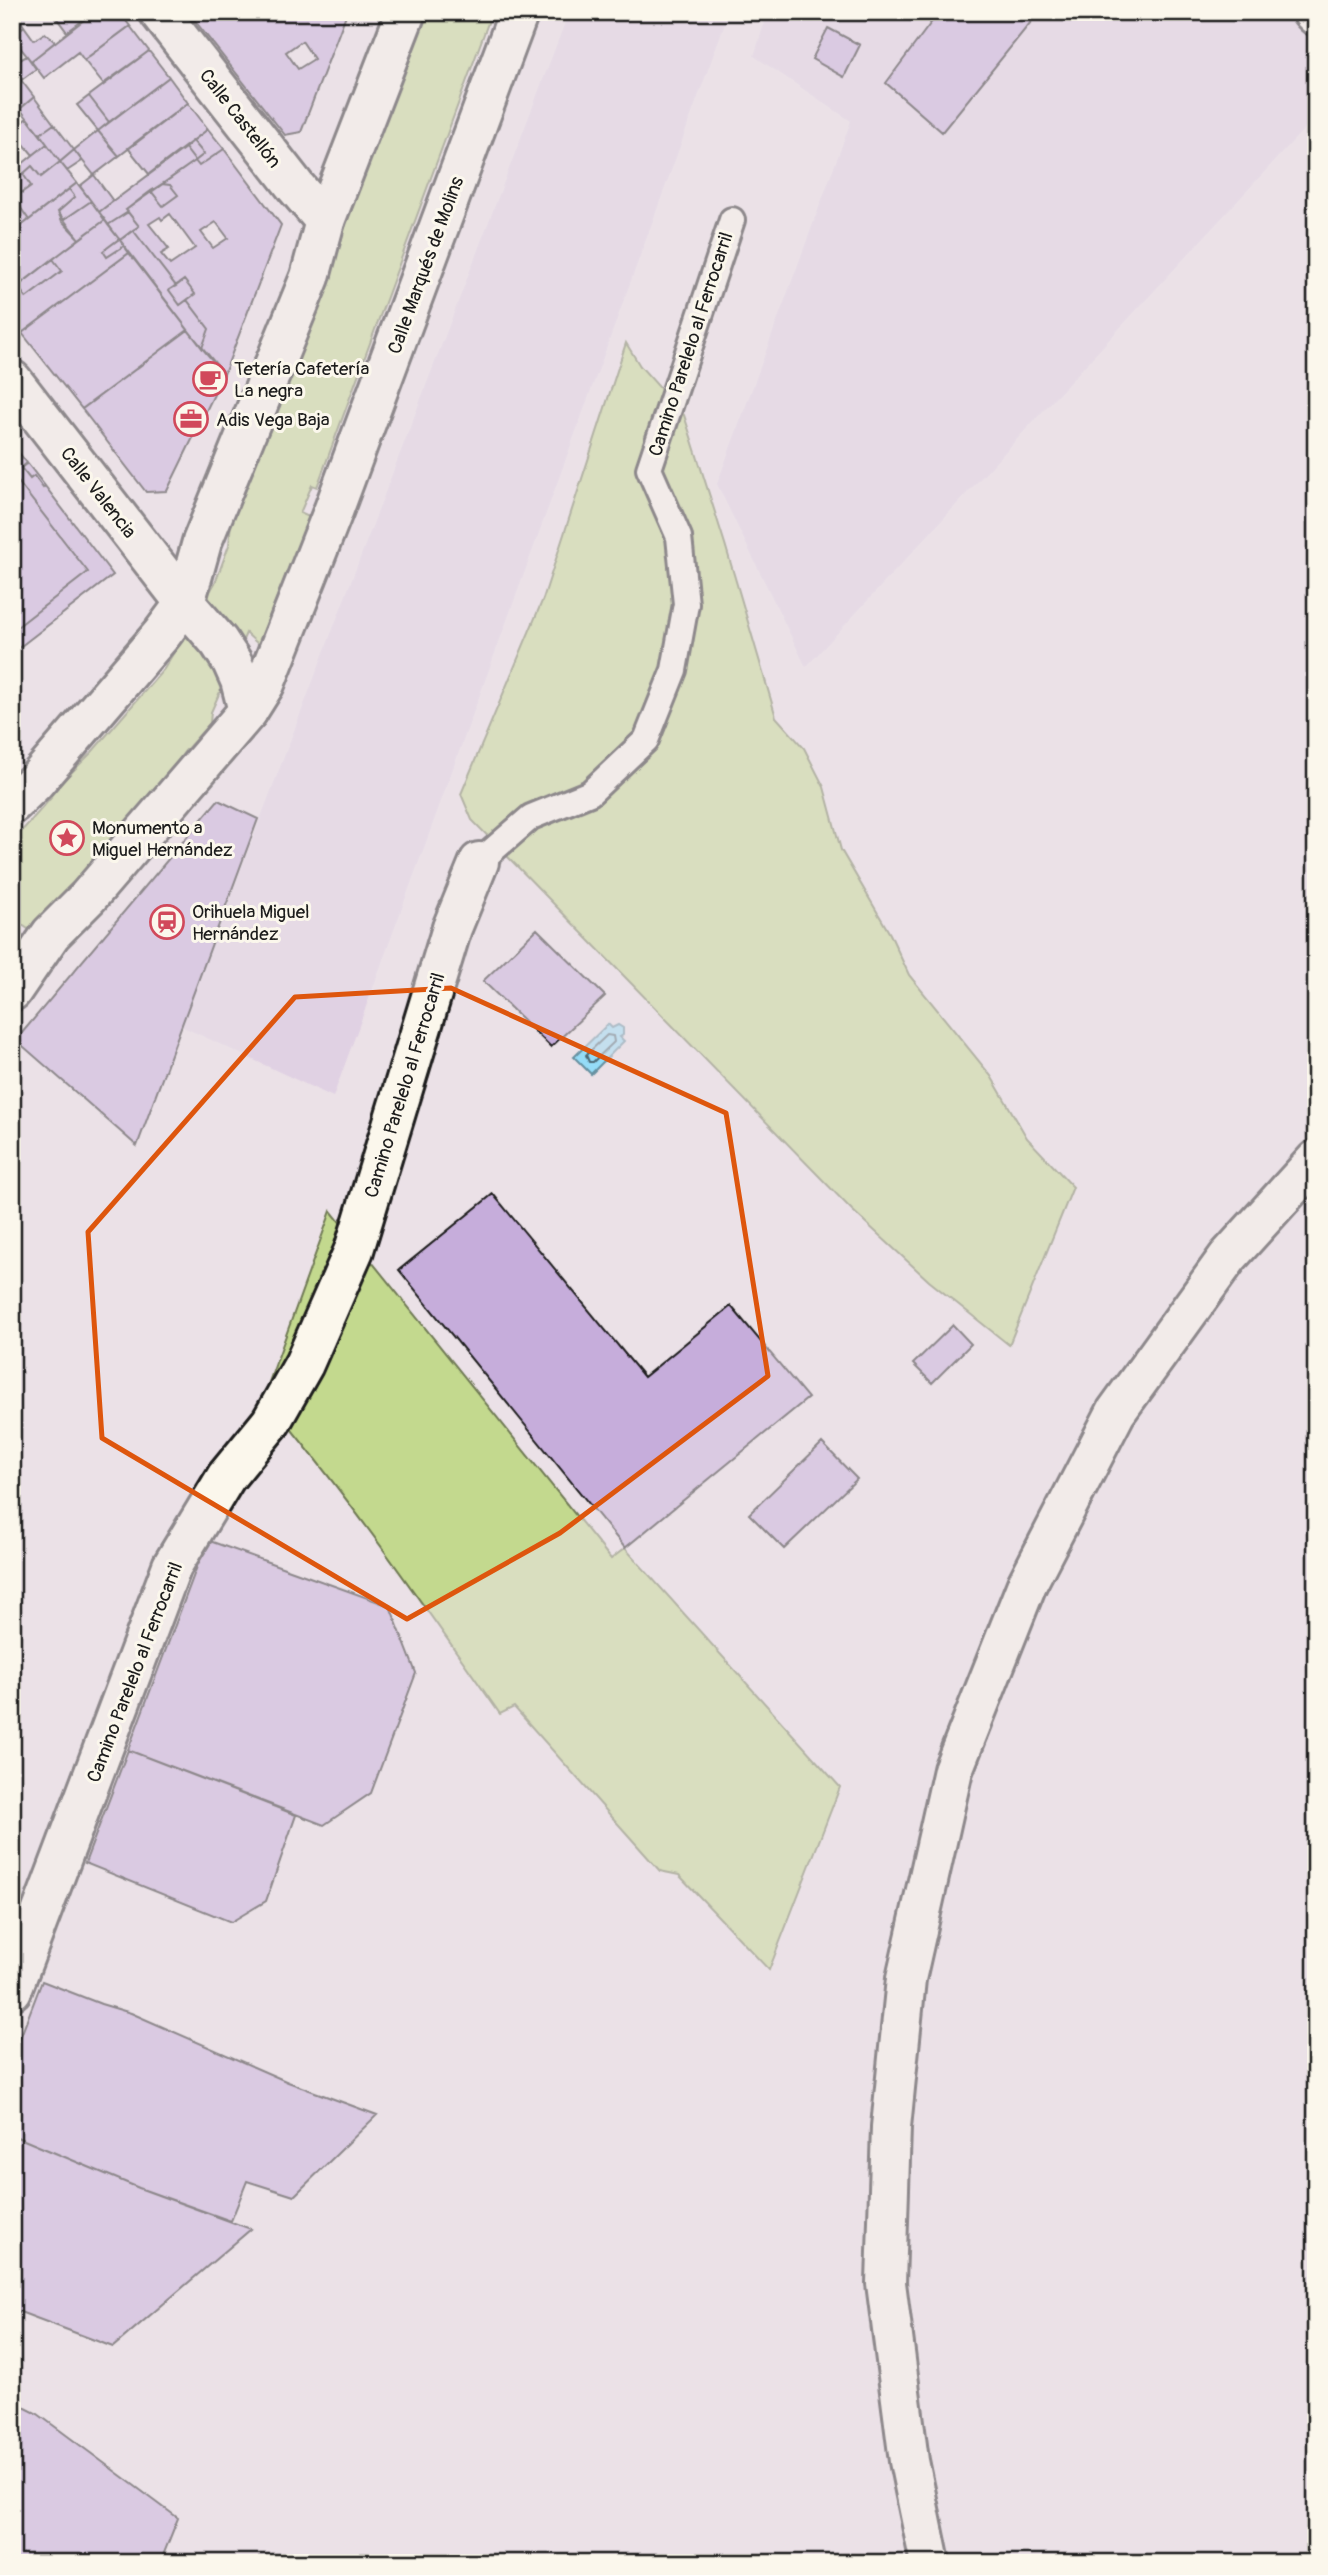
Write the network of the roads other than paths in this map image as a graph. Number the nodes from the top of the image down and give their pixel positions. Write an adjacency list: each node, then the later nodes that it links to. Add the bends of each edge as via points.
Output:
1 (159, 12): 7 (street, Calle Castellón)
2 (405, 12): 7 (street)
3 (519, 12): 10 (street, Calle Marqués de Molins, via 334,509 265,684)
4 (1312, 12): 5 (street)
5 (1316, 16)
6 (732, 220): 12 (lane, Camino Parelelo al Ferrocarril, via 649,469 679,537 685,604 674,670 646,740 590,793 531,817)
7 (325, 221): 9 (street, via 310,277 202,542)
8 (12, 380): 9 (street, Calle Valencia)
9 (185, 603): 10 (street, via 232,662); 11 (street)
10 (248, 712): 13 (street, Calle Marqués de Molins)
11 (12, 804)
12 (480, 862): 17 (street, Camino Parelelo al Ferrocarril, via 452,929 354,1250 304,1364 271,1422 226,1477 172,1566)
13 (51, 934): 14 (street); 15 (street, Calle Marqués de Molins)
14 (12, 936)
15 (12, 991)
16 (1316, 1160): 18 (street, via 1228,1257 1116,1412 1027,1584 953,1770 906,1979 891,2127 886,2283 909,2461)
17 (12, 1990)
18 (930, 2563)

